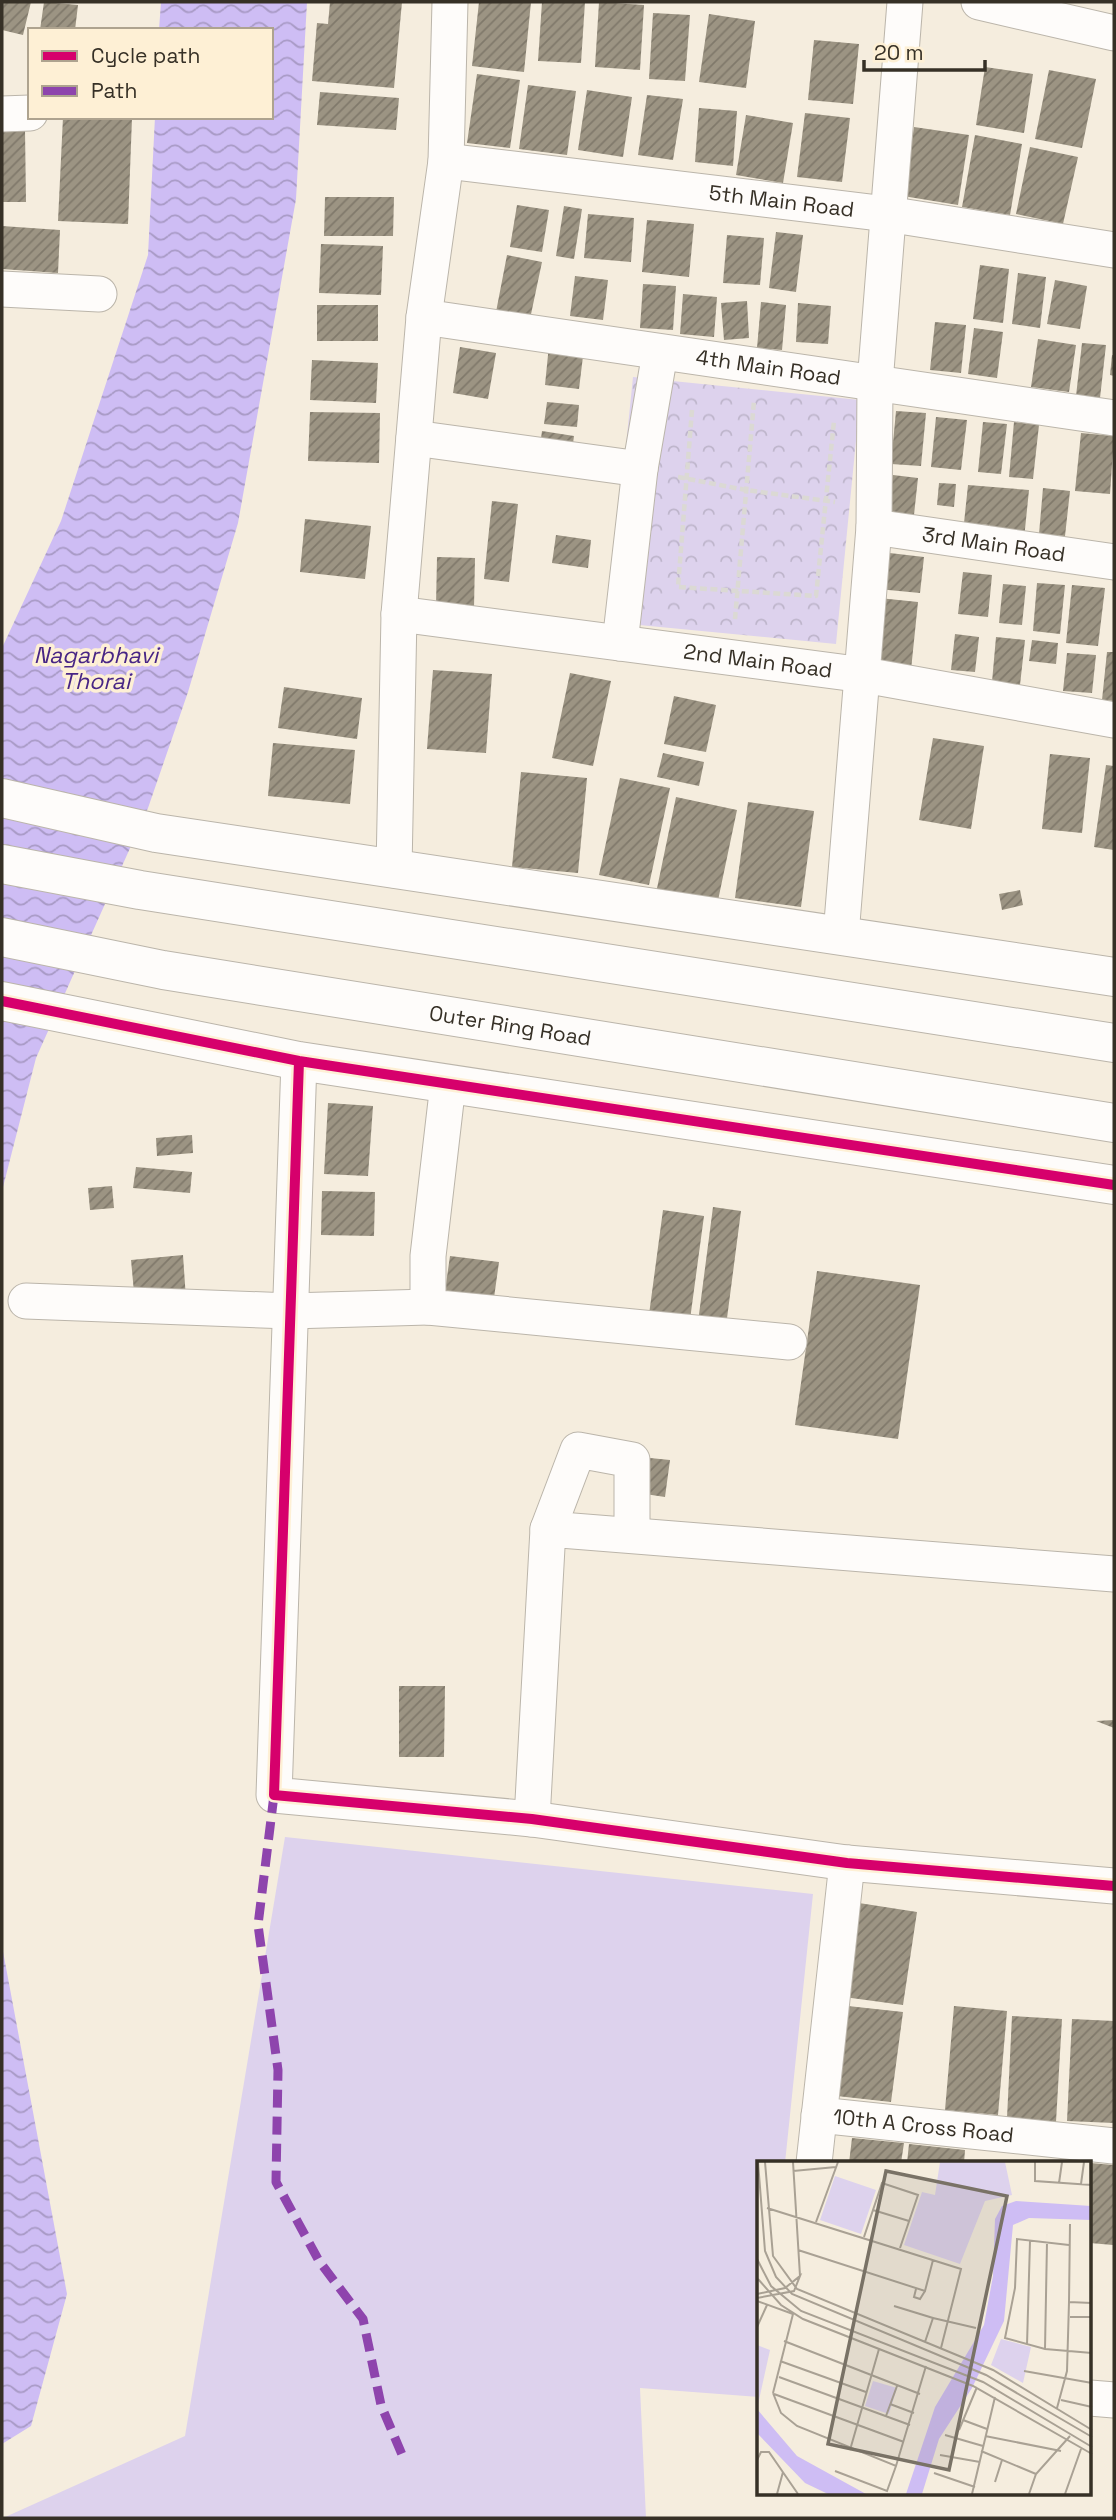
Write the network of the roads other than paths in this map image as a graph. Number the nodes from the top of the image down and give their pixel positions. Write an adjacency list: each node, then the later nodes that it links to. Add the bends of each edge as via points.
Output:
1 (450, 2): 7 (street)
2 (905, 2): 8 (street)
3 (979, 2): 4 (street)
4 (1114, 33)
5 (28, 113): 6 (street)
6 (2, 114)
7 (446, 162): 8 (street, 5th Main Road); 12 (street)
8 (887, 214): 9 (street, 5th Main Road); 14 (street)
9 (1114, 250)
10 (2, 289): 11 (street)
11 (99, 295)
12 (424, 317): 13 (street, 4th Main Road); 16 (street)
13 (660, 353): 14 (street, 4th Main Road); 17 (street)
14 (875, 383): 15 (street, 4th Main Road); 18 (street)
15 (1114, 418)
16 (414, 438): 17 (street); 20 (street)
17 (640, 469): 21 (street)
18 (874, 527): 19 (street, 3rd Main Road); 22 (street)
19 (1114, 562)
20 (400, 614): 21 (street, 2nd Main Road); 26 (street)
21 (620, 643): 22 (street, 2nd Main Road)
22 (864, 675): 23 (street, 2nd Main Road); 27 (street)
23 (1114, 720)
24 (2, 798): 26 (main road, via 156,833)
25 (2, 864): 31 (main road, via 140,890)
26 (394, 870): 27 (main road)
27 (841, 935): 29 (main road)
28 (2, 936): 34 (main road, Outer Ring Road, via 92,956)
29 (1114, 977)
30 (2, 1001): 32 (main road)
31 (1114, 1043)
32 (299, 1061): 33 (main road); 38 (street)
33 (448, 1084): 35 (main road); 37 (street, via 428,1256)
34 (1114, 1123)
35 (1114, 1185)
36 (26, 1301): 38 (street)
37 (428, 1307): 38 (street); 39 (street)
38 (290, 1311): 43 (street, via 274,1796)
39 (789, 1342)
40 (548, 1529): 41 (street); 41 (street, via 578,1450 632,1460); 43 (street)
41 (632, 1535): 42 (street)
42 (1114, 1574)
43 (532, 1819): 44 (street)
44 (847, 1863): 45 (street); 46 (street, 10th A Cross Road)
45 (1114, 1886)
46 (819, 2115): 47 (street, 10th A Cross Road); 48 (street)
47 (1114, 2146)
48 (814, 2161)
49 (1092, 2398): 50 (street)
50 (1114, 2400)

